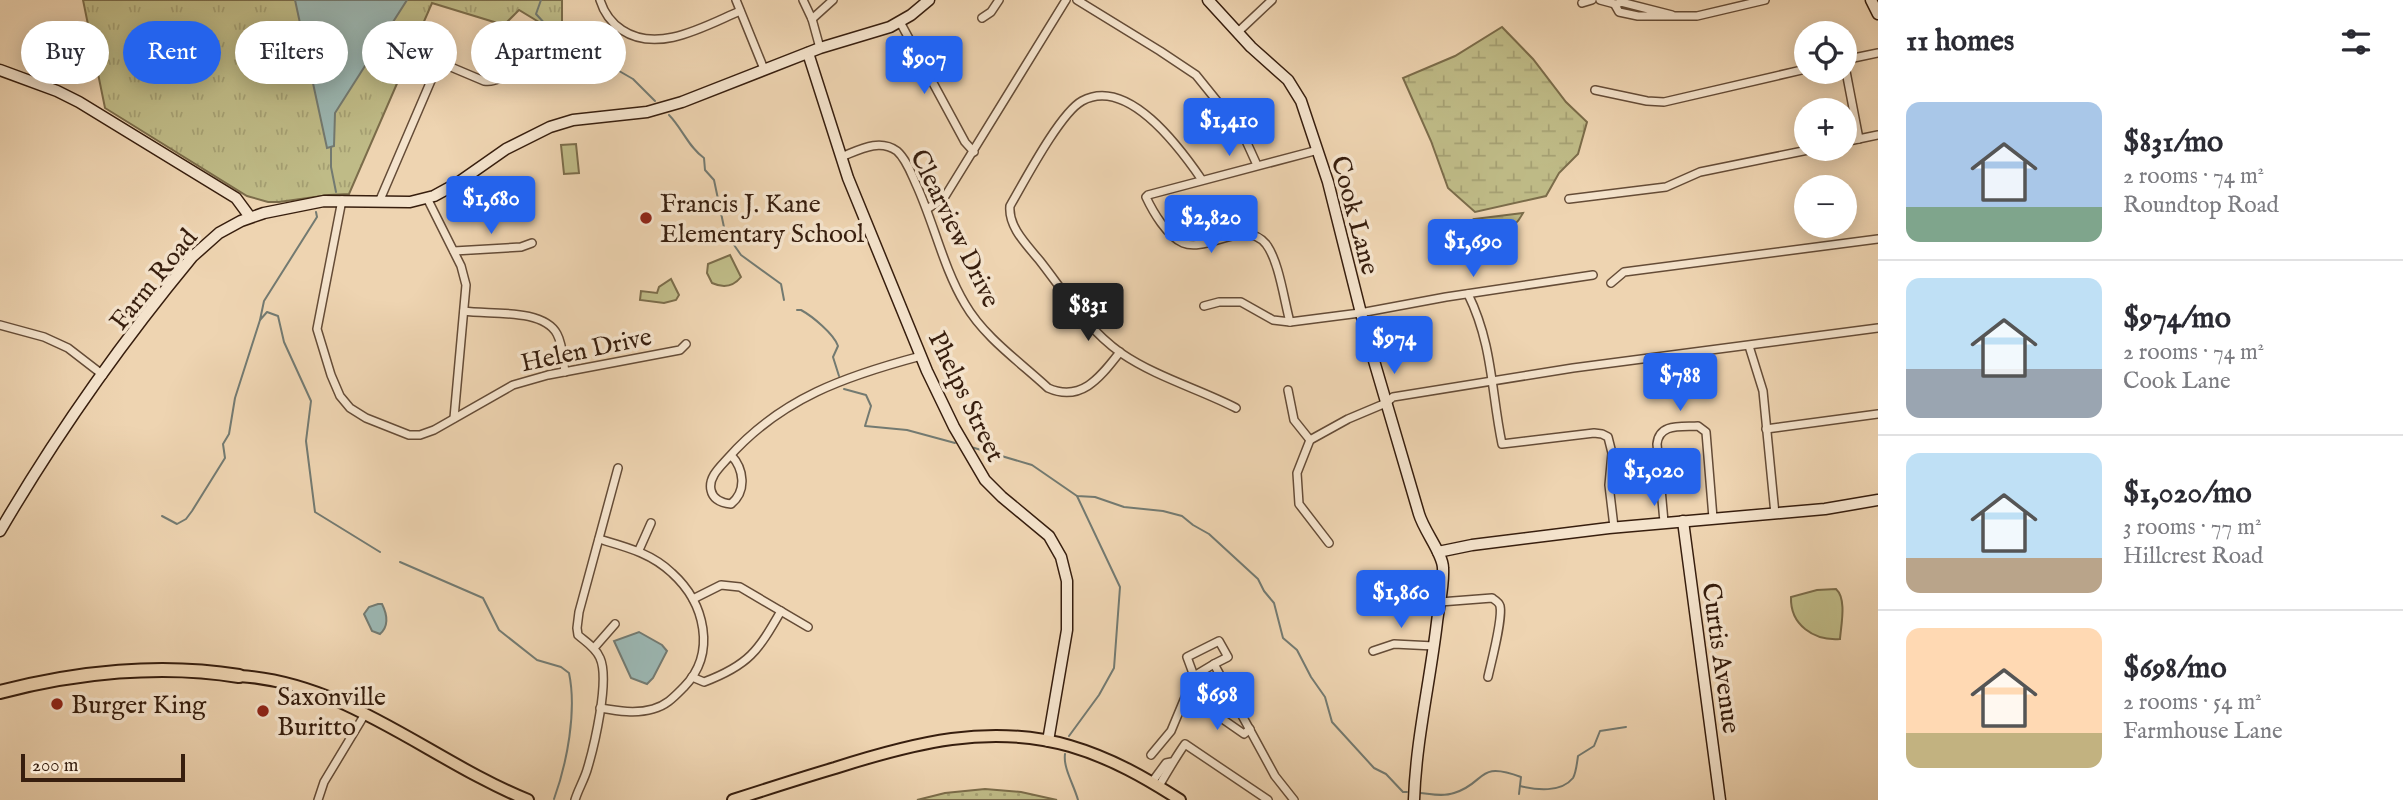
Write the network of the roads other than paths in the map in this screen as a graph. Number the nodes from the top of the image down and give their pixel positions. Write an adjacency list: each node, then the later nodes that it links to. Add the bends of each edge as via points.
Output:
1 (600, 0): 18 (street, via 614,24 644,40 674,37)
2 (736, 0): 18 (street)
3 (803, 0): 21 (street)
4 (833, 0): 21 (street)
5 (929, 0): 22 (street, Farm Road)
6 (999, 0): 20 (street)
7 (1066, 0): 38 (street)
8 (1077, 0): 41 (street, via 1196,75 1242,132)
9 (1208, 0): 23 (street, Cook Lane)
10 (1272, 0): 23 (street)
11 (1591, 0): 16 (street)
12 (1600, 0): 17 (street, via 1615,4 1626,15 1647,17 1698,16)
13 (1723, 0): 17 (street)
14 (1765, 0): 17 (street)
15 (1871, 0): 19 (street)
16 (1582, 3)
17 (1727, 9)
18 (740, 11): 28 (street)
19 (1878, 14)
20 (982, 18)
21 (812, 19): 24 (street)
22 (900, 22): 24 (street, Farm Road); 38 (street)
23 (1238, 32): 37 (street, Cook Lane, via 1296,89)
24 (820, 48): 26 (street, Farm Road)
25 (1878, 52): 27 (street)
26 (808, 53): 28 (street, Farm Road); 40 (street, Phelps Street)
27 (1857, 58)
28 (764, 69): 43 (street, Farm Road, via 659,109 550,127 516,142 456,184)
29 (0, 70): 48 (street, via 90,108 236,198)
30 (1794, 71): 33 (street, via 1670,102)
31 (471, 76): 46 (street, via 439,62)
32 (1849, 84): 35 (street)
33 (1595, 90)
34 (1878, 135): 35 (street)
35 (1860, 139): 36 (street)
36 (1857, 140)
37 (1318, 150): 41 (street); 57 (street, Cook Lane)
38 (974, 152): 47 (street, via 944,198)
39 (1794, 153): 45 (street, via 1700,172 1666,187)
40 (841, 157): 47 (street, Clearview Drive, via 877,144 899,152); 64 (street, Phelps Street)
41 (1258, 165): 42 (street)
42 (1202, 180): 58 (street, via 1146,197 1182,243 1244,234 1263,240); 63 (street, via 1145,115 1115,97 1092,97 1081,101 1062,120 1010,206 1015,229 1092,328)
43 (427, 198): 46 (street, Farm Road); 51 (street)
44 (342, 200): 46 (street, Farm Road); 48 (street, Farm Road); 72 (street, Helen Drive, via 317,329 340,396 366,418 409,435 420,435)
45 (1569, 200)
46 (379, 202)
47 (927, 209): 63 (street, Clearview Drive, via 971,314 1048,387 1059,392 1081,390)
48 (250, 217): 66 (street, Farm Road, via 219,233 197,252)
49 (1878, 239): 53 (street, via 1625,272)
50 (532, 243): 51 (street)
51 (454, 251): 56 (street, via 466,285)
52 (1593, 275): 54 (street)
53 (1611, 283)
54 (1468, 294): 57 (street); 67 (street, via 1483,330)
55 (1204, 306): 58 (street, via 1241,302 1273,320)
56 (464, 311): 65 (street, via 526,316 550,325 557,334); 72 (street)
57 (1360, 313): 58 (street); 69 (street, Cook Lane)
58 (1290, 322)
59 (0, 325): 66 (street, via 68,348)
60 (1878, 328): 62 (street)
61 (686, 344): 65 (street, Helen Drive, via 680,350)
62 (1749, 346): 67 (street); 73 (street, via 1763,391)
63 (1120, 352): 70 (street)
64 (921, 356): 75 (street, via 808,395 761,426); 108 (street, Phelps Street, via 977,470 1049,536 1061,557 1067,581 1067,630)
65 (565, 372): 72 (street, Helen Drive, via 513,385)
66 (103, 375): 84 (street, Farm Road)
67 (1494, 382): 69 (street, via 1392,397); 83 (street, via 1502,444 1594,433 1608,437)
68 (1288, 390): 74 (street, via 1294,420)
69 (1386, 402): 74 (street); 88 (street, Cook Lane, via 1423,526)
70 (1236, 408)
71 (1878, 414): 73 (street)
72 (454, 418)
73 (1766, 429): 78 (street)
74 (1310, 440): 86 (street, via 1297,473 1299,505)
75 (731, 455): 75 (street, via 711,480 711,491 724,503 737,499 742,487 739,463)
76 (618, 468): 85 (street)
77 (1878, 500): 78 (street)
78 (1775, 514): 79 (street)
79 (1713, 518): 80 (street); 81 (street, via 1706,432 1698,426 1671,428 1662,430 1657,444)
80 (1683, 521): 81 (street); 120 (street, Curtis Avenue)
81 (1664, 522): 83 (street)
82 (651, 523): 87 (street)
83 (1614, 527): 88 (street)
84 (0, 531)
85 (599, 539): 87 (street); 95 (street, via 577,628 578,635)
86 (1329, 543)
87 (639, 550): 89 (street, via 673,573)
88 (1438, 552): 90 (street, Cook Lane, via 1443,566)
89 (692, 598): 91 (street, via 732,585); 100 (street, via 702,620 704,652)
90 (1440, 602): 94 (street, Cook Lane); 101 (street, via 1492,598 1500,606)
91 (781, 611): 93 (street); 100 (street, via 740,667 704,682)
92 (615, 624): 95 (street)
93 (808, 627)
94 (1434, 646): 96 (street, via 1394,644); 119 (street, Cook Lane)
95 (594, 648): 104 (street, via 603,671)
96 (1373, 651)
97 (1214, 664): 99 (street); 99 (street, via 1228,657 1219,641 1187,657); 103 (street)
98 (239, 676): 102 (highway, via 125,672 47,680); 105 (main road, via 314,690)
99 (1194, 676): 107 (street)
100 (692, 677): 104 (street, via 656,709 627,712)
101 (1488, 677)
102 (0, 692)
103 (1234, 699): 106 (street); 106 (street, via 1222,718 1244,734)
104 (600, 708): 114 (street, via 592,753)
105 (365, 714): 112 (street); 113 (main road)
106 (1250, 729): 118 (street, via 1275,776)
107 (1171, 731): 109 (street); 110 (street)
108 (1048, 741): 111 (main road, via 1097,755); 115 (main road, via 990,734 940,739)
109 (1185, 744): 111 (street); 117 (street)
110 (1151, 755)
111 (1156, 784): 116 (main road)
112 (318, 800)
113 (528, 800)
114 (575, 800)
115 (733, 800)
116 (1180, 800)
117 (1268, 800)
118 (1294, 800)
119 (1414, 800)
120 (1720, 800)

